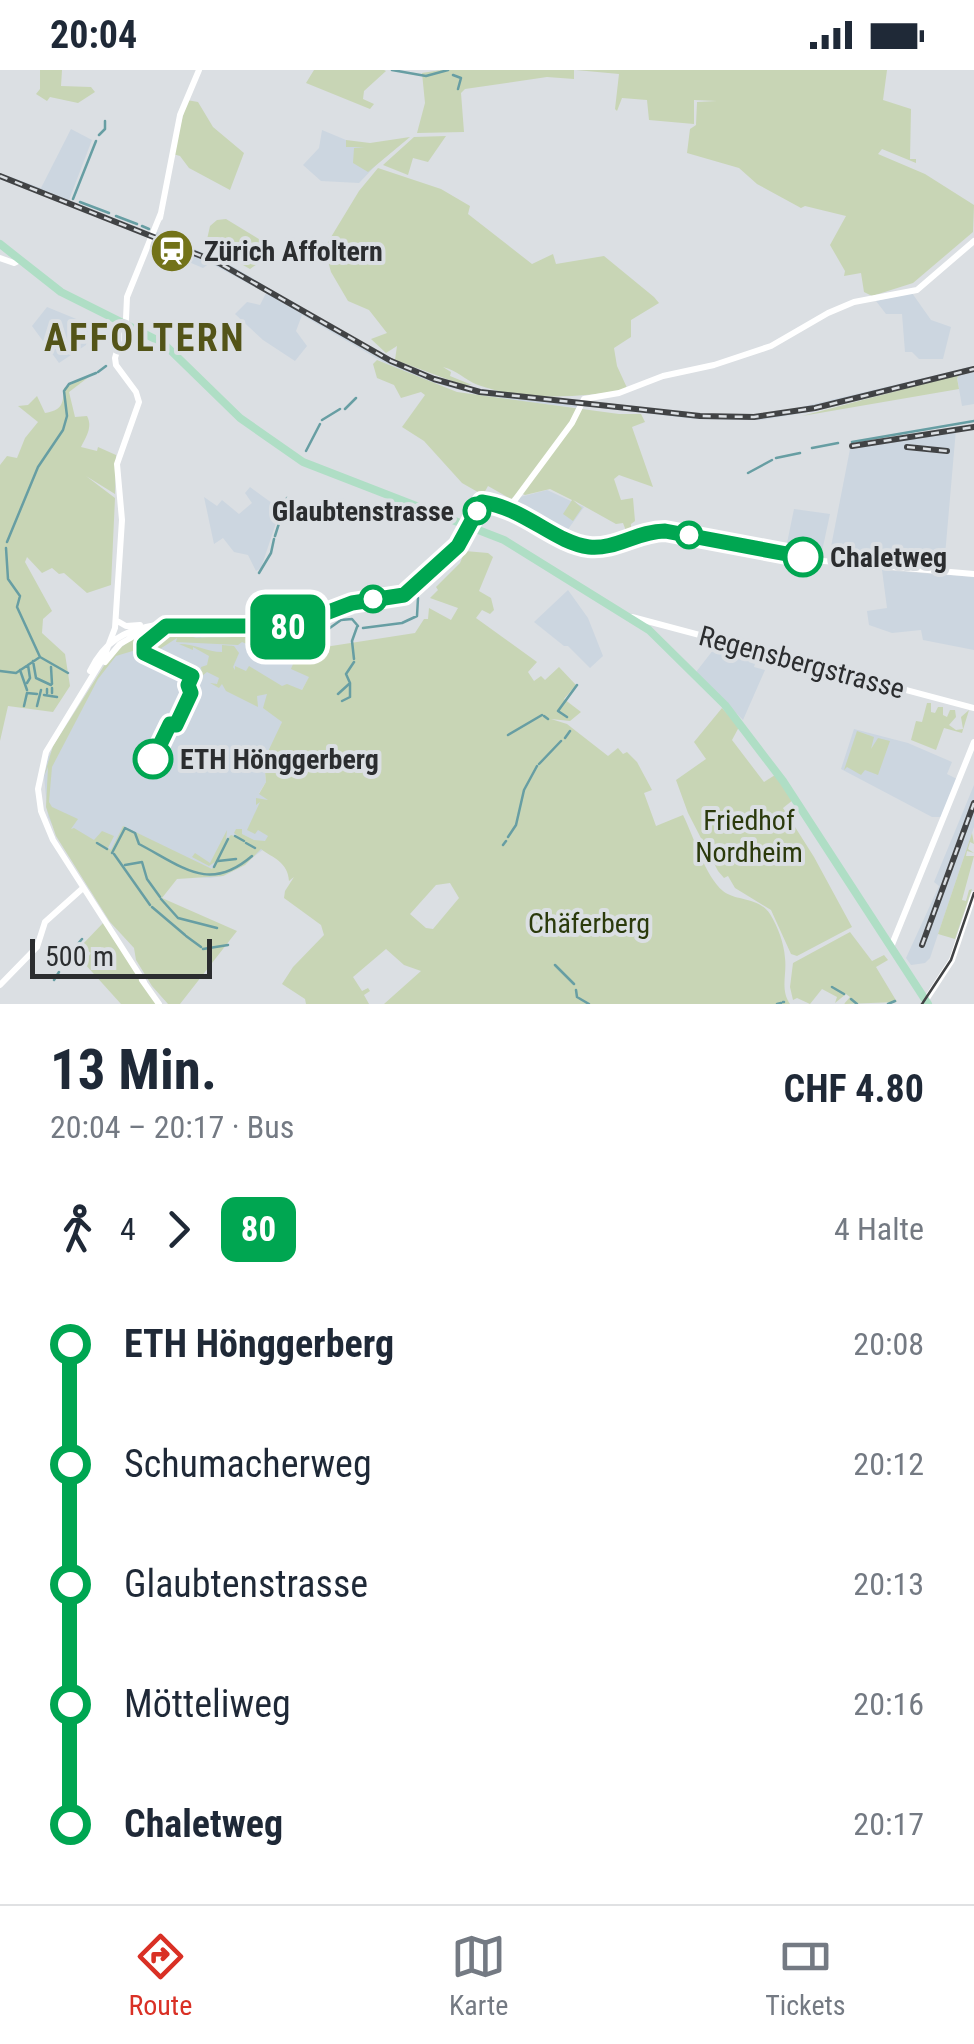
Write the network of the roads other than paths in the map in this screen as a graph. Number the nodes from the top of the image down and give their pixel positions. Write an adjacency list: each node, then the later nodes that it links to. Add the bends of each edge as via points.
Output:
1 (199, 70): 6 (street, via 182,106 160,214 127,297)
2 (974, 240): 7 (street, via 917,290 854,302 779,342 714,365 584,398)
3 (0, 244): 5 (main road)
4 (0, 258): 5 (street)
5 (20, 260): 6 (main road, via 60,292)
6 (125, 324): 8 (main road, via 162,343 240,418 303,462); 10 (street, via 116,364 139,402 118,464)
7 (508, 508): 8 (street, via 480,500); 9 (street, via 586,547 665,531 824,561)
8 (468, 525): 11 (main road); 14 (street, via 455,548 402,596 352,603 292,626)
9 (974, 574)
10 (117, 587): 12 (street); 15 (street, via 116,625)
11 (631, 617): 17 (street, Regensbergstrasse); 21 (main road, via 730,712)
12 (119, 622): 13 (street); 16 (street)
13 (156, 626): 14 (street); 15 (street, via 122,634)
14 (166, 626): 16 (street, via 130,637)
15 (106, 648): 19 (street, via 46,752 38,789 47,827)
16 (101, 668): 19 (street, via 52,746 42,778 46,815)
17 (974, 708)
18 (974, 742): 21 (street)
19 (84, 888): 22 (street, via 44,922 32,954); 24 (street)
20 (974, 894): 23 (street, via 952,960)
21 (891, 947): 23 (main road)
22 (0, 985)
23 (924, 1003)
24 (159, 1004)

